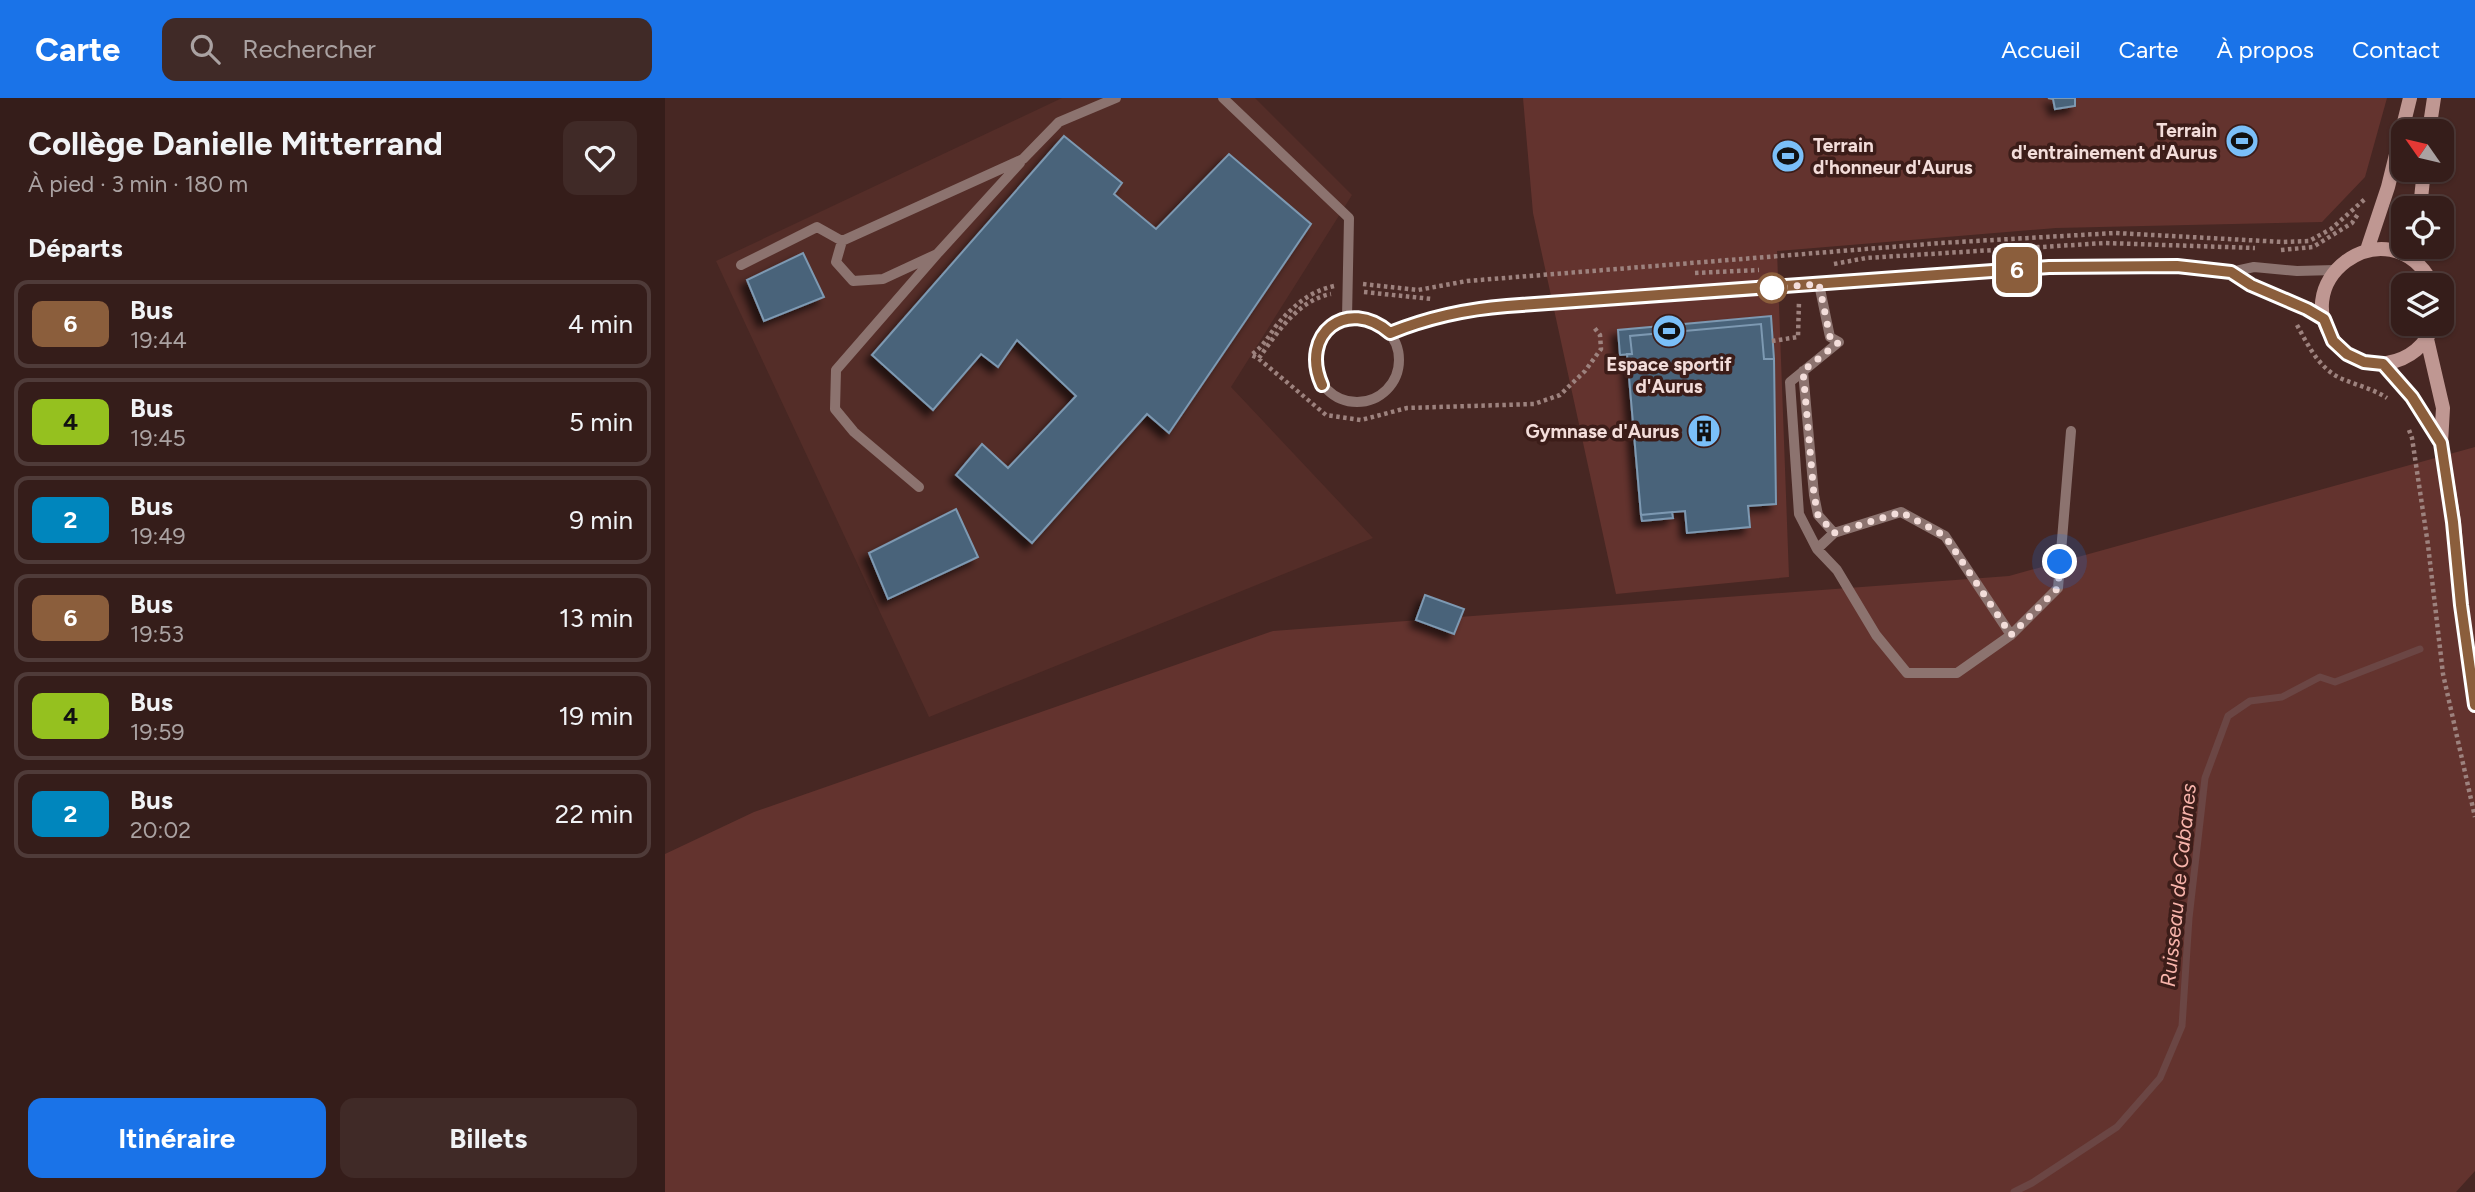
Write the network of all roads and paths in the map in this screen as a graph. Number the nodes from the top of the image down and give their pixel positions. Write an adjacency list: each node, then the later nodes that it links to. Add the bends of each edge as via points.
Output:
1 (1117, 98): 6 (lane, via 1059,122)
2 (1223, 98): 18 (lane, via 1349,218)
3 (2410, 98): 9 (main road)
4 (2434, 98): 5 (main road)
5 (2431, 119)
6 (1023, 159): 8 (lane); 10 (lane)
7 (2362, 201): 18 (path, via 2309,241 2115,233 1467,281 1418,290)
8 (842, 241): 10 (lane, via 836,262 853,281 883,279); 13 (lane, via 817,227)
9 (2367, 250): 12 (main road, via 2385,249); 14 (main road)
10 (937, 254): 32 (lane, via 836,370 835,409 854,432)
11 (2419, 259): 12 (main road)
12 (2419, 264): 16 (main road)
13 (741, 265)
14 (2335, 270): 15 (lane, via 2253,267); 21 (main road, via 2326,286)
15 (2231, 272): 17 (lane, via 2177,266 2064,267); 21 (lane)
16 (2425, 273)
17 (1819, 284): 23 (lane, via 1483,308 1414,322); 27 (lane, via 1830,337 1839,342)
18 (1347, 285): 19 (lane); 22 (path, via 1303,298 1251,355 1326,415 1361,420 1407,408 1534,404 1560,395 1585,371 1601,349 1600,335)
19 (1347, 318): 23 (lane, via 1363,317); 23 (lane, via 1324,332 1315,358 1322,385 1347,401 1369,400 1388,388 1396,376 1398,346)
20 (2287, 318): 28 (path, via 2297,323 2315,358 2336,376)
21 (2324, 319): 26 (main road, via 2333,341 2347,354)
22 (1593, 326)
23 (1390, 333)
24 (2428, 336): 25 (main road)
25 (2427, 339): 26 (main road, via 2407,356); 31 (main road, via 2443,408)
26 (2383, 364): 31 (main road, via 2412,397)
27 (1803, 371): 33 (lane, via 1814,495 1818,515); 34 (lane, via 1790,382 1799,514)
28 (2388, 399)
29 (2407, 427): 37 (path, via 2428,545 2443,674)
30 (2071, 431): 35 (lane, via 2058,588)
31 (2441, 443): 36 (main road)
32 (919, 487)
33 (1834, 533): 34 (lane); 35 (lane, via 1901,512 1945,536)
34 (1817, 549): 35 (lane, via 1837,570 1876,635 1907,673 1957,673)
35 (2011, 635)
36 (2475, 705)
37 (2475, 817)

